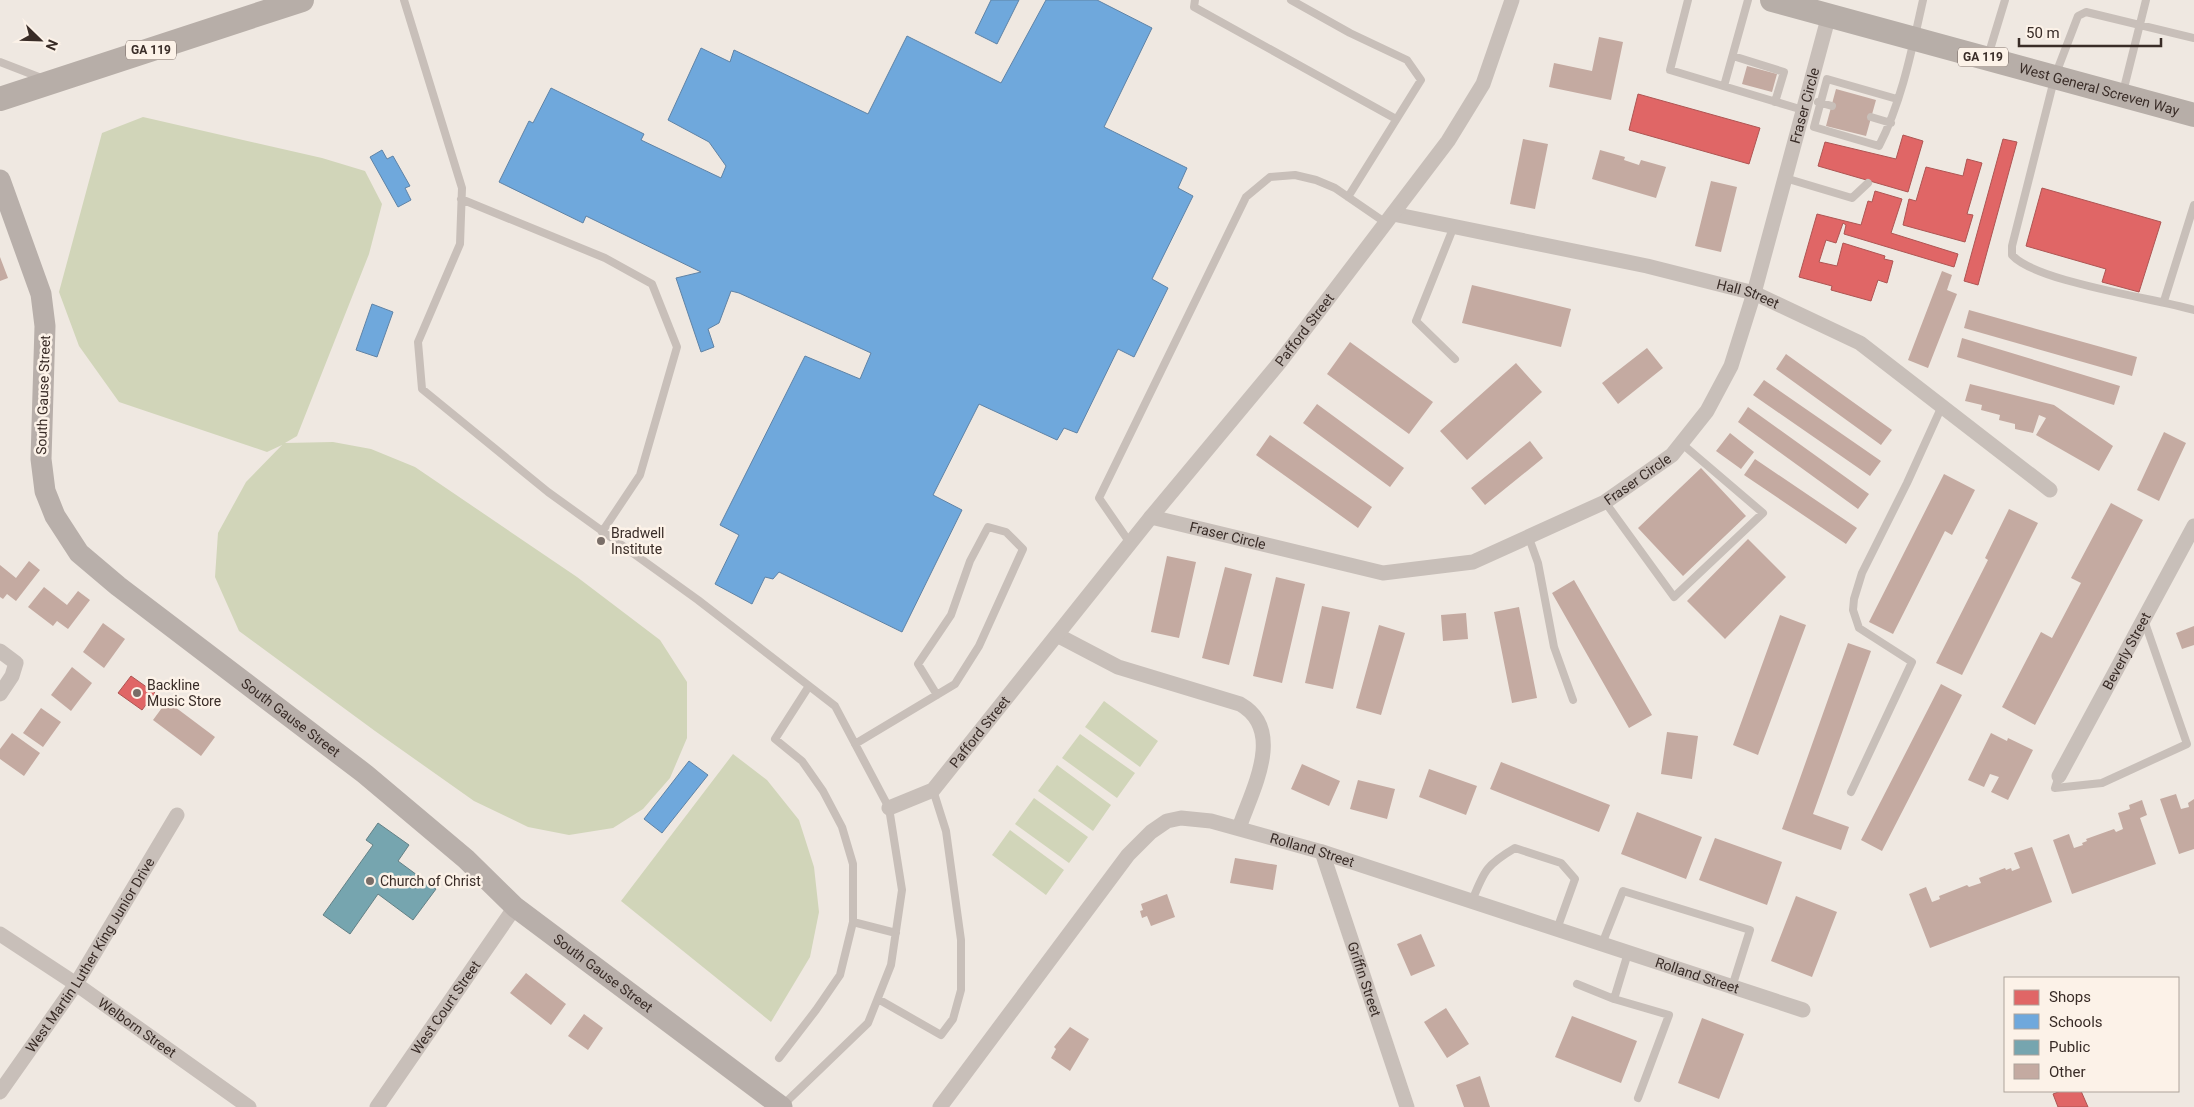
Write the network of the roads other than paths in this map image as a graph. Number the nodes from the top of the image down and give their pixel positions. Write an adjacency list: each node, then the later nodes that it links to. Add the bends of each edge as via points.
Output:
1 (404, 0): 36 (lane, via 462,188)
2 (1195, 0): 30 (lane, via 1194,7)
3 (1291, 0): 30 (lane, via 1407,60 1421,80)
4 (1512, 0): 38 (street, Pafford Street, via 1483,84 1448,141)
5 (1688, 0): 21 (lane, via 1670,70)
6 (1748, 0): 16 (lane)
7 (1772, 0): 12 (main road, West General Screven Way / GA 119)
8 (1923, 0): 14 (lane)
9 (2004, 0): 17 (lane)
10 (2146, 0): 13 (lane)
11 (297, 1): 20 (main road, GA 119)
12 (1828, 11): 14 (main road, West General Screven Way / GA 119); 26 (street, Fraser Circle)
13 (2141, 25): 15 (lane); 19 (lane, via 2086,12 2078,16); 22 (lane)
14 (1914, 38): 17 (main road, West General Screven Way / GA 119); 24 (lane)
15 (2194, 38)
16 (1733, 56): 21 (lane); 25 (lane, via 1784,72)
17 (1988, 58): 19 (main road, West General Screven Way / GA 119)
18 (0, 62): 20 (lane)
19 (2055, 76): 22 (main road, West General Screven Way / GA 119); 41 (lane, via 2012,256 2019,263 2087,286)
20 (53, 82): 23 (main road, GA 119)
21 (1724, 86): 25 (lane)
22 (2122, 94): 28 (main road, West General Screven Way / GA 119)
23 (0, 99)
24 (1897, 99): 26 (lane, via 1827,80); 31 (lane)
25 (1776, 102): 26 (lane)
26 (1810, 104): 27 (lane); 31 (lane, via 1814,128 1878,149); 32 (street, Fraser Circle)
27 (1832, 106)
28 (2194, 115)
29 (1870, 117): 31 (lane)
30 (1396, 119): 35 (lane)
31 (1891, 123)
32 (1785, 178): 34 (lane, via 1852,198); 40 (street, Fraser Circle)
33 (0, 180): 69 (street, South Gause Street, via 44,310 41,459 46,491 55,516 79,553 366,774 466,859)
34 (1868, 183)
35 (1348, 197): 38 (lane); 52 (lane, via 1316,180 1295,175 1270,177 1246,198 1099,498)
36 (461, 199): 50 (lane, via 460,244 418,342 422,389); 50 (lane, via 605,258 652,284 676,347 640,474)
37 (2194, 206): 41 (lane)
38 (1390, 219): 39 (street, Hall Street); 48 (street, Pafford Street, via 1280,362)
39 (1454, 226): 40 (street, Hall Street, via 1647,266); 43 (lane, via 1416,321)
40 (1754, 293): 44 (street, Hall Street, via 1860,343); 45 (street, Fraser Circle, via 1731,366 1707,411)
41 (2164, 301): 42 (lane)
42 (2194, 310)
43 (1456, 359)
44 (1942, 406): 46 (street, Hall Street); 63 (lane, via 1908,484 1862,573 1854,599 1853,610 1860,628 1912,662)
45 (1681, 444): 47 (street, Fraser Circle, via 1672,455); 47 (lane, via 1763,513 1674,597)
46 (2050, 490)
47 (1605, 502): 51 (street, Fraser Circle)
48 (1151, 518): 51 (street, Fraser Circle, via 1383,573 1474,562); 52 (street, Pafford Street)
49 (2194, 526): 53 (street, Beverly Street)
50 (602, 532): 56 (lane, via 698,600)
51 (1530, 538): 59 (lane, via 1554,647)
52 (1130, 543): 54 (street, Pafford Street)
53 (2144, 620): 61 (street, Beverly Street); 61 (lane, via 2187,744 2102,783 2055,788)
54 (1057, 635): 62 (street, Pafford Street); 66 (street, via 1118,667 1251,710 1262,728 1264,742 1260,765)
55 (0, 651): 57 (street, via 16,663)
56 (809, 686): 60 (lane, via 834,706); 70 (lane, via 775,739 802,761 842,827 853,864)
57 (0, 694)
58 (937, 695): 58 (lane, via 955,684 979,646 1023,549 1006,532 988,527 970,561 951,615 918,664); 60 (lane)
59 (1573, 700)
60 (855, 744): 64 (lane)
61 (2058, 776)
62 (933, 790): 64 (street, Pafford Street); 79 (lane, via 946,831 961,940 961,990 954,1019 941,1035)
63 (1851, 792)
64 (889, 808): 72 (lane, via 902,890)
65 (177, 815): 76 (street, West Martin Luther King Junior Drive)
66 (1239, 828): 67 (street, Rolland Street); 88 (street, Rolland Street, via 1203,819 1181,818 1167,821 1152,832 1128,855)
67 (1322, 852): 68 (street, Rolland Street); 89 (street, Griffin Street)
68 (1472, 901): 71 (street, Rolland Street); 71 (lane, via 1484,872 1499,857 1515,848 1561,863 1575,879)
69 (515, 907): 86 (street, West Court Street); 87 (street, South Gause Street)
70 (853, 922): 72 (lane); 82 (lane, via 840,975)
71 (1557, 929): 74 (street, Rolland Street)
72 (896, 933): 79 (lane, via 891,965)
73 (0, 934): 76 (street, Welborn Street)
74 (1602, 944): 75 (street, Rolland Street); 78 (lane, via 1623,891 1750,930)
75 (1628, 953): 78 (street, Rolland Street); 80 (lane)
76 (76, 984): 83 (street, West Martin Luther King Junior Drive); 85 (street, Welborn Street)
77 (1577, 984): 80 (lane)
78 (1732, 987): 81 (street, Rolland Street)
79 (878, 999): 87 (lane, via 868,1023)
80 (1614, 999): 84 (lane, via 1669,1015)
81 (1803, 1010)
82 (779, 1058)
83 (0, 1092)
84 (1638, 1098)
85 (248, 1107)
86 (377, 1107)
87 (782, 1107)
88 (940, 1107)
89 (1407, 1107)

